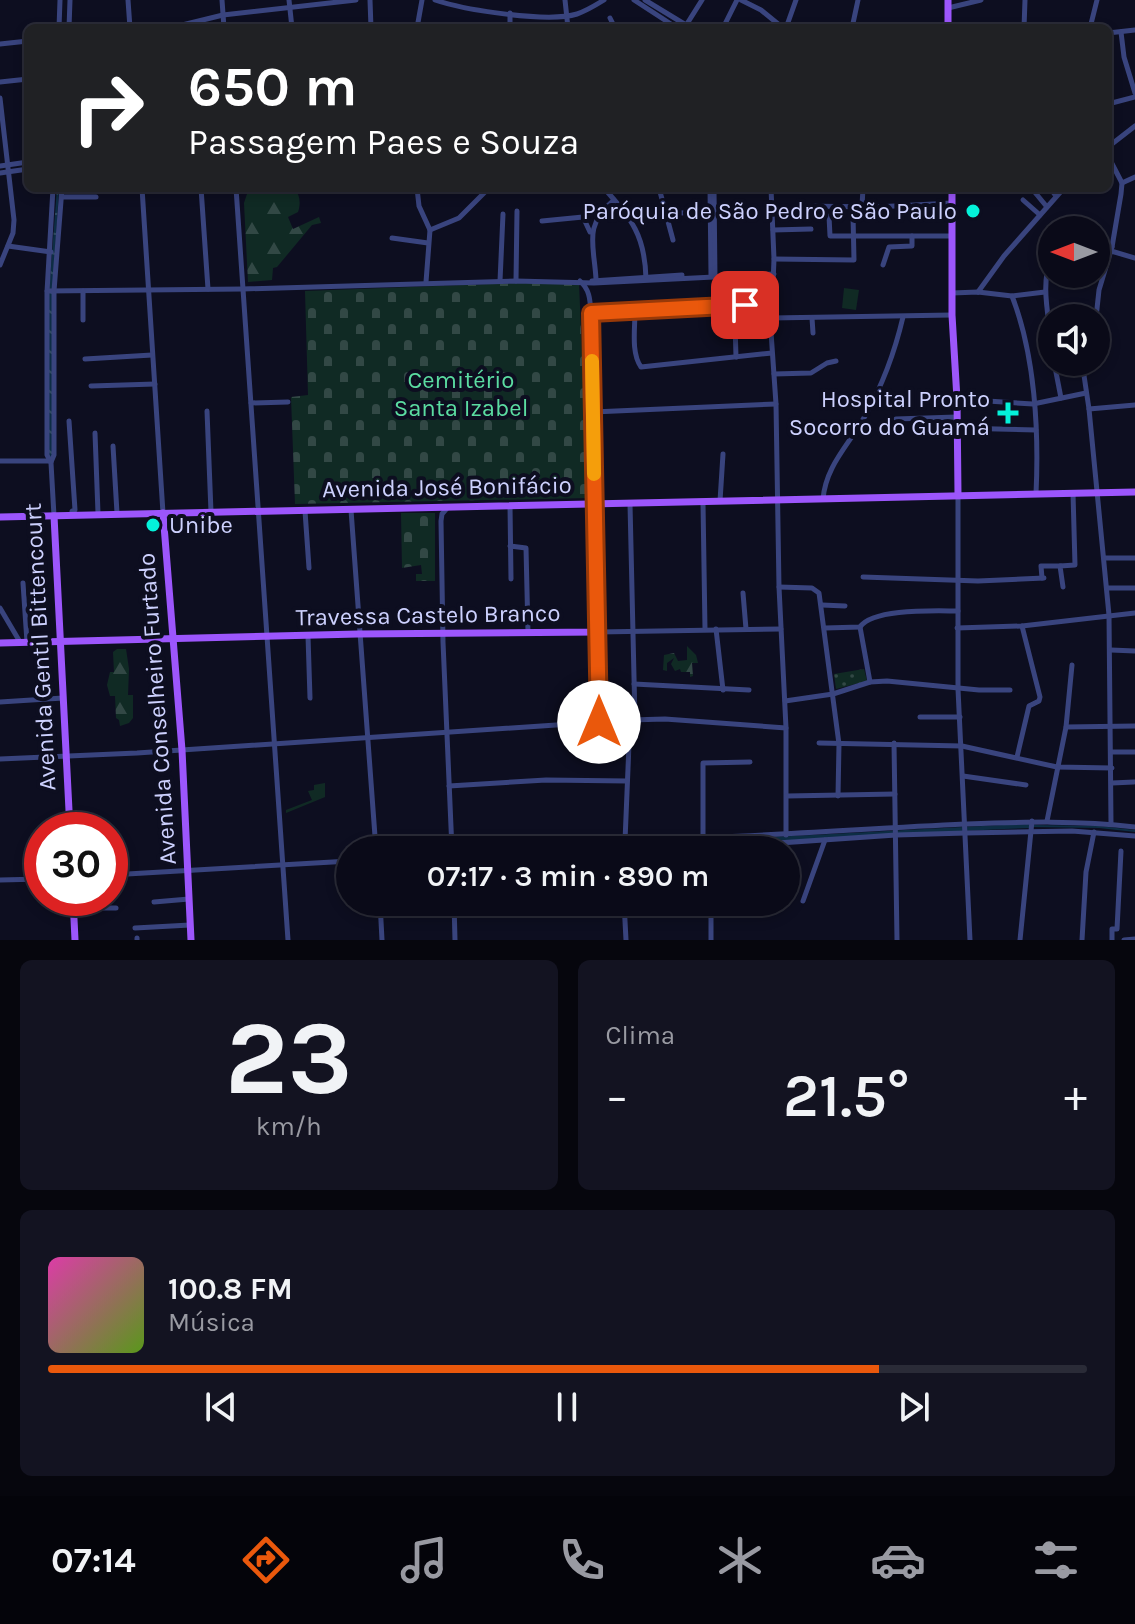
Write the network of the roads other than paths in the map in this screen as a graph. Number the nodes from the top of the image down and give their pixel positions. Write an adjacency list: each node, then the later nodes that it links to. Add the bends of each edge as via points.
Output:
1 (60, 0): 27 (street)
2 (70, 0): 28 (street)
3 (128, 0): 29 (street)
4 (222, 0): 24 (street)
5 (289, 0): 22 (street)
6 (356, 0): 22 (street)
7 (370, 0): 33 (street)
8 (422, 0): 34 (street)
9 (435, 0): 23 (street)
10 (565, 0): 25 (street)
11 (604, 0): 25 (street)
12 (634, 0): 38 (street)
13 (645, 0): 39 (street)
14 (702, 0): 40 (street)
15 (739, 0): 41 (street); 42 (street)
16 (796, 0): 43 (street)
17 (858, 0): 44 (street)
18 (981, 0): 21 (street)
19 (1025, 0): 45 (street)
20 (1097, 0): 46 (street)
21 (948, 4)
22 (290, 9): 24 (street); 32 (street)
23 (510, 13): 25 (street); 35 (street)
24 (223, 15): 30 (street); 31 (street)
25 (567, 16): 36 (street)
26 (610, 18): 37 (street)
27 (59, 24)
28 (69, 24)
29 (130, 24)
30 (186, 24)
31 (224, 24)
32 (292, 24)
33 (371, 24)
34 (418, 24)
35 (510, 24)
36 (568, 24)
37 (613, 24)
38 (671, 24)
39 (681, 24)
40 (687, 24)
41 (725, 24)
42 (779, 24)
43 (786, 24)
44 (853, 24)
45 (1024, 24)
46 (1091, 24)
47 (1135, 30): 48 (street)
48 (1121, 32): 49 (street); 54 (street)
49 (1112, 33)
50 (24, 41): 51 (street)
51 (0, 44)
52 (24, 79): 53 (street)
53 (0, 82)
54 (1135, 95): 56 (street)
55 (0, 98): 62 (street)
56 (1112, 103)
57 (1135, 126): 58 (street)
58 (1112, 144)
59 (24, 163): 62 (street)
60 (1112, 164): 66 (street)
61 (0, 166): 62 (street)
62 (9, 169): 63 (street); 64 (street); 111 (street, via 14,220)
63 (24, 169)
64 (0, 173)
65 (1135, 177): 66 (street)
66 (1122, 183): 112 (street)
67 (53, 192): 113 (street, Avenida Gentil Bittencourt)
68 (62, 192): 85 (street, Avenida Gentil Bittencourt)
69 (142, 192): 129 (street, Avenida Conselheiro Furtado)
70 (201, 192): 127 (street)
71 (236, 192): 128 (street)
72 (417, 192): 102 (street)
73 (485, 192): 102 (street, via 459,218)
74 (608, 192): 87 (street)
75 (660, 192): 96 (street)
76 (712, 192): 94 (street)
77 (712, 192): 119 (street)
78 (771, 192): 103 (street)
79 (863, 192): 91 (street)
80 (952, 192): 89 (main road)
81 (1035, 192): 92 (street)
82 (1053, 192): 84 (street)
83 (1060, 192): 84 (street)
84 (1056, 196): 92 (street)
85 (62, 197): 86 (street); 130 (street, Avenida Gentil Bittencourt)
86 (96, 197)
87 (615, 200): 104 (street); 120 (street, via 643,245)
88 (1023, 200): 98 (street)
89 (952, 203): 91 (street); 107 (main road)
90 (800, 206): 91 (street)
91 (862, 206)
92 (1047, 207): 98 (street)
93 (517, 211): 122 (street)
94 (710, 211): 96 (street); 119 (street)
95 (503, 214): 121 (street)
96 (667, 214): 109 (street)
97 (853, 215): 105 (street)
98 (1040, 215): 132 (street)
99 (829, 216): 105 (street, via 829,236)
100 (542, 221): 104 (street, via 583,217)
101 (811, 229): 103 (street)
102 (430, 230): 110 (street)
103 (773, 230): 115 (street)
104 (591, 233): 124 (street)
105 (853, 235): 106 (street); 115 (street, via 853,260)
106 (912, 236): 107 (street); 117 (street, via 912,246 889,247)
107 (950, 236): 134 (main road)
108 (392, 238): 110 (street)
109 (673, 240)
110 (428, 243): 125 (street)
111 (8, 246): 113 (street); 116 (street)
112 (1112, 249): 114 (street); 138 (street)
113 (51, 252): 130 (street, Avenida Gentil Bittencourt)
114 (1135, 258)
115 (774, 259): 118 (street)
116 (0, 265)
117 (883, 265)
118 (774, 274): 119 (street); 139 (street)
119 (715, 276): 120 (street)
120 (646, 278): 124 (street)
121 (500, 281): 122 (street); 125 (street)
122 (516, 281): 123 (street)
123 (580, 281): 124 (street); 135 (street)
124 (594, 281): 135 (street)
125 (426, 282): 128 (street)
126 (1045, 288): 133 (street)
127 (208, 289): 128 (street); 129 (street)
128 (243, 289): 165 (street)
129 (149, 290): 131 (street); 152 (street, Avenida Conselheiro Furtado)
130 (51, 291): 131 (street); 181 (street, Avenida Gentil Bittencourt)
131 (83, 291): 146 (street)
132 (978, 292): 134 (street); 136 (street)
133 (1045, 292): 136 (street); 137 (street)
134 (951, 293): 142 (main road)
135 (589, 295): 141 (street)
136 (1012, 296): 167 (street, via 1027,351)
137 (1046, 304)
138 (1098, 304)
139 (772, 306): 140 (street); 144 (street)
140 (635, 311): 141 (street); 153 (street, via 634,341 638,365 644,368)
141 (591, 313): 171 (street)
142 (952, 315): 143 (street); 163 (main road)
143 (903, 317): 145 (street); 187 (street, via 880,385 829,471)
144 (771, 318): 145 (street); 149 (street)
145 (812, 318): 150 (street)
146 (83, 320)
147 (735, 324): 153 (street)
148 (751, 331): 149 (street)
149 (771, 332): 151 (street)
150 (813, 333)
151 (772, 353): 153 (street); 156 (street)
152 (152, 355): 154 (street); 159 (street, Avenida Conselheiro Furtado)
153 (736, 357)
154 (85, 359)
155 (836, 361): 156 (street, via 811,373)
156 (774, 374): 166 (street)
157 (1057, 376): 162 (street)
158 (1084, 376): 161 (street)
159 (155, 384): 160 (street); 202 (street, Avenida Conselheiro Furtado)
160 (91, 386)
161 (1086, 393): 162 (street); 169 (street)
162 (1061, 398): 167 (street)
163 (957, 399): 167 (street); 172 (main road)
164 (288, 402): 165 (street)
165 (251, 403): 197 (street)
166 (776, 404): 171 (street); 188 (street)
167 (1033, 404): 176 (street)
168 (1135, 405): 169 (street)
169 (1089, 409): 184 (street)
170 (207, 411): 199 (street)
171 (593, 412): 191 (street)
172 (956, 417): 173 (street); 175 (main road)
173 (896, 419)
174 (69, 421): 203 (street)
175 (957, 428): 176 (street); 186 (main road)
176 (1036, 430): 185 (street)
177 (95, 433): 200 (street)
178 (113, 446): 201 (street)
179 (723, 454): 189 (street)
180 (0, 461): 181 (street)
181 (51, 462): 204 (street, Avenida Gentil Bittencourt)
182 (1135, 492): 184 (main road, Avenida José Bonifácio)
183 (1073, 493): 184 (main road, Avenida José Bonifácio); 185 (main road, Avenida José Bonifácio); 210 (street, via 1075,565)
184 (1097, 493): 208 (street)
185 (1036, 494): 186 (main road, Avenida José Bonifácio)
186 (958, 495): 187 (main road, Avenida José Bonifácio); 214 (street)
187 (823, 499): 188 (main road, Avenida José Bonifácio)
188 (777, 500): 189 (main road, Avenida José Bonifácio); 216 (street)
189 (720, 502): 190 (main road, Avenida José Bonifácio)
190 (703, 503): 192 (main road, Avenida José Bonifácio); 231 (street)
191 (596, 504): 192 (main road, Avenida José Bonifácio); 193 (main road, Avenida José Bonifácio); 236 (main road)
192 (630, 504): 235 (street)
193 (510, 506): 194 (main road, Avenida José Bonifácio); 207 (street)
194 (448, 507): 195 (main road, Avenida José Bonifácio); 206 (street)
195 (431, 508): 196 (main road, Avenida José Bonifácio); 206 (street)
196 (351, 510): 198 (main road, Avenida José Bonifácio); 237 (street)
197 (258, 511): 198 (main road, Avenida José Bonifácio); 199 (main road, Avenida José Bonifácio); 241 (street)
198 (305, 511): 211 (street)
199 (211, 512): 202 (main road, Avenida José Bonifácio)
200 (98, 513): 201 (main road, Avenida José Bonifácio); 203 (main road, Avenida José Bonifácio)
201 (117, 513): 202 (main road, Avenida José Bonifácio)
202 (163, 513): 242 (main road, Avenida Conselheiro Furtado)
203 (72, 515): 204 (main road, Avenida José Bonifácio)
204 (54, 516): 205 (main road, Avenida José Bonifácio); 244 (main road, Avenida Gentil Bittencourt)
205 (0, 517)
206 (441, 521): 238 (street)
207 (514, 546): 213 (street); 239 (street, via 526,548)
208 (1104, 558): 209 (street); 218 (street)
209 (1135, 558)
210 (1061, 566): 214 (street, via 1041,566 1043,578); 217 (street)
211 (309, 568)
212 (863, 577): 214 (street)
213 (511, 579)
214 (959, 579): 224 (street)
215 (23, 583): 243 (street)
216 (779, 587): 221 (street, via 812,588); 234 (street)
217 (1063, 587)
218 (1107, 588): 219 (street); 226 (street)
219 (1135, 588)
220 (743, 593): 233 (street)
221 (822, 605): 222 (street); 229 (street)
222 (845, 606)
223 (0, 608): 243 (street)
224 (958, 611): 228 (street, via 889,615); 230 (street)
225 (1135, 613): 226 (street)
226 (1109, 615): 227 (street); 246 (street)
227 (1022, 626): 230 (street); 279 (street, via 1040,697 1029,706)
228 (860, 627): 229 (street); 249 (street)
229 (825, 628): 255 (street)
230 (957, 628): 251 (street)
231 (705, 629): 232 (street, Travessa Castelo Branco); 235 (street, Travessa Castelo Branco)
232 (716, 629): 233 (street, Travessa Castelo Branco); 252 (street)
233 (746, 629): 234 (street, Travessa Castelo Branco)
234 (781, 629): 258 (street)
235 (634, 631): 236 (street, Travessa Castelo Branco); 250 (street)
236 (598, 632): 239 (main road, Travessa Castelo Branco); 263 (street)
237 (358, 634): 238 (main road, Travessa Castelo Branco); 240 (main road, Travessa Castelo Branco); 269 (street)
238 (443, 634): 239 (main road, Travessa Castelo Branco); 268 (street)
239 (528, 634)
240 (308, 636): 241 (main road, Travessa Castelo Branco); 257 (street)
241 (266, 638): 242 (main road, Travessa Castelo Branco); 273 (street)
242 (173, 640): 244 (main road, Travessa Castelo Branco); 275 (main road, Avenida Conselheiro Furtado)
243 (23, 642): 244 (main road, Travessa Castelo Branco); 245 (main road, Travessa Castelo Branco)
244 (61, 642): 256 (main road, Avenida Gentil Bittencourt)
245 (0, 643)
246 (1111, 650): 247 (street); 264 (street)
247 (1135, 651)
248 (1072, 665): 266 (street)
249 (870, 682): 251 (street); 255 (street)
250 (634, 684): 252 (street); 262 (street)
251 (958, 689): 254 (street); 261 (street)
252 (723, 690): 253 (street)
253 (749, 690)
254 (1010, 690)
255 (833, 694): 258 (street); 272 (street)
256 (64, 698): 259 (street); 278 (main road, Avenida Gentil Bittencourt)
257 (310, 698)
258 (785, 701): 267 (street)
259 (0, 702)
260 (920, 717): 261 (street)
261 (960, 717): 274 (street)
262 (632, 720): 263 (street); 267 (street); 285 (street)
263 (599, 722): 268 (street)
264 (1112, 725): 265 (street); 266 (street); 276 (street)
265 (1135, 726)
266 (1066, 727): 282 (street)
267 (786, 728): 291 (street)
268 (446, 734): 269 (street); 289 (street)
269 (366, 739): 273 (street); 303 (street)
270 (819, 743): 272 (street)
271 (894, 743): 272 (street); 274 (street); 290 (street)
272 (839, 744): 292 (street)
273 (273, 745): 275 (street); 313 (street)
274 (962, 746): 279 (street); 284 (street)
275 (182, 750): 278 (street); 314 (main road, Avenida Conselheiro Furtado)
276 (1112, 752): 277 (street); 283 (street)
277 (1135, 752)
278 (66, 756): 280 (street); 293 (main road, Avenida Gentil Bittencourt)
279 (1017, 757): 282 (street)
280 (0, 759)
281 (750, 762): 306 (street, via 703,763)
282 (1057, 767): 283 (street); 294 (street)
283 (1112, 768): 287 (street)
284 (963, 776): 288 (street); 296 (street)
285 (627, 781): 289 (street); 305 (street)
286 (1134, 782): 287 (street)
287 (1112, 783): 295 (street)
288 (1026, 785)
289 (449, 786): 304 (street)
290 (895, 794): 292 (street); 299 (street)
291 (787, 796): 292 (street); 302 (street)
292 (838, 796)
293 (69, 812)
294 (1047, 821): 295 (street); 297 (street)
295 (1111, 823): 298 (street)
296 (965, 824): 297 (street); 299 (street); 301 (street)
297 (1032, 826): 300 (street); 301 (street); 338 (street)
298 (1135, 827)
299 (895, 831): 301 (street); 302 (street); 309 (street); 336 (street)
300 (1094, 832): 308 (street); 339 (street)
301 (966, 833): 337 (street)
302 (786, 835): 307 (street)
303 (375, 836)
304 (451, 836)
305 (625, 836)
306 (705, 836)
307 (778, 836)
308 (1135, 836)
309 (825, 840): 310 (street); 319 (street)
310 (800, 841)
311 (1121, 851): 340 (street)
312 (336, 862): 313 (street)
313 (282, 866): 314 (street); 331 (street)
314 (189, 871): 315 (street); 318 (main road, Avenida Conselheiro Furtado)
315 (128, 874)
316 (24, 879): 317 (street)
317 (0, 880)
318 (190, 899): 320 (street); 326 (main road, Avenida Conselheiro Furtado)
319 (803, 901)
320 (154, 902)
321 (74, 916): 329 (main road)
322 (381, 916): 332 (street)
323 (454, 916): 333 (street)
324 (625, 916): 334 (street)
325 (711, 916): 335 (street)
326 (191, 925): 327 (street); 330 (main road, Avenida Conselheiro Furtado)
327 (135, 928)
328 (1135, 939): 341 (street)
329 (75, 940)
330 (191, 940)
331 (288, 940)
332 (382, 940)
333 (455, 940)
334 (626, 940)
335 (711, 940)
336 (897, 940)
337 (970, 940)
338 (1020, 940)
339 (1082, 940)
340 (1112, 940)
341 (1124, 940)

